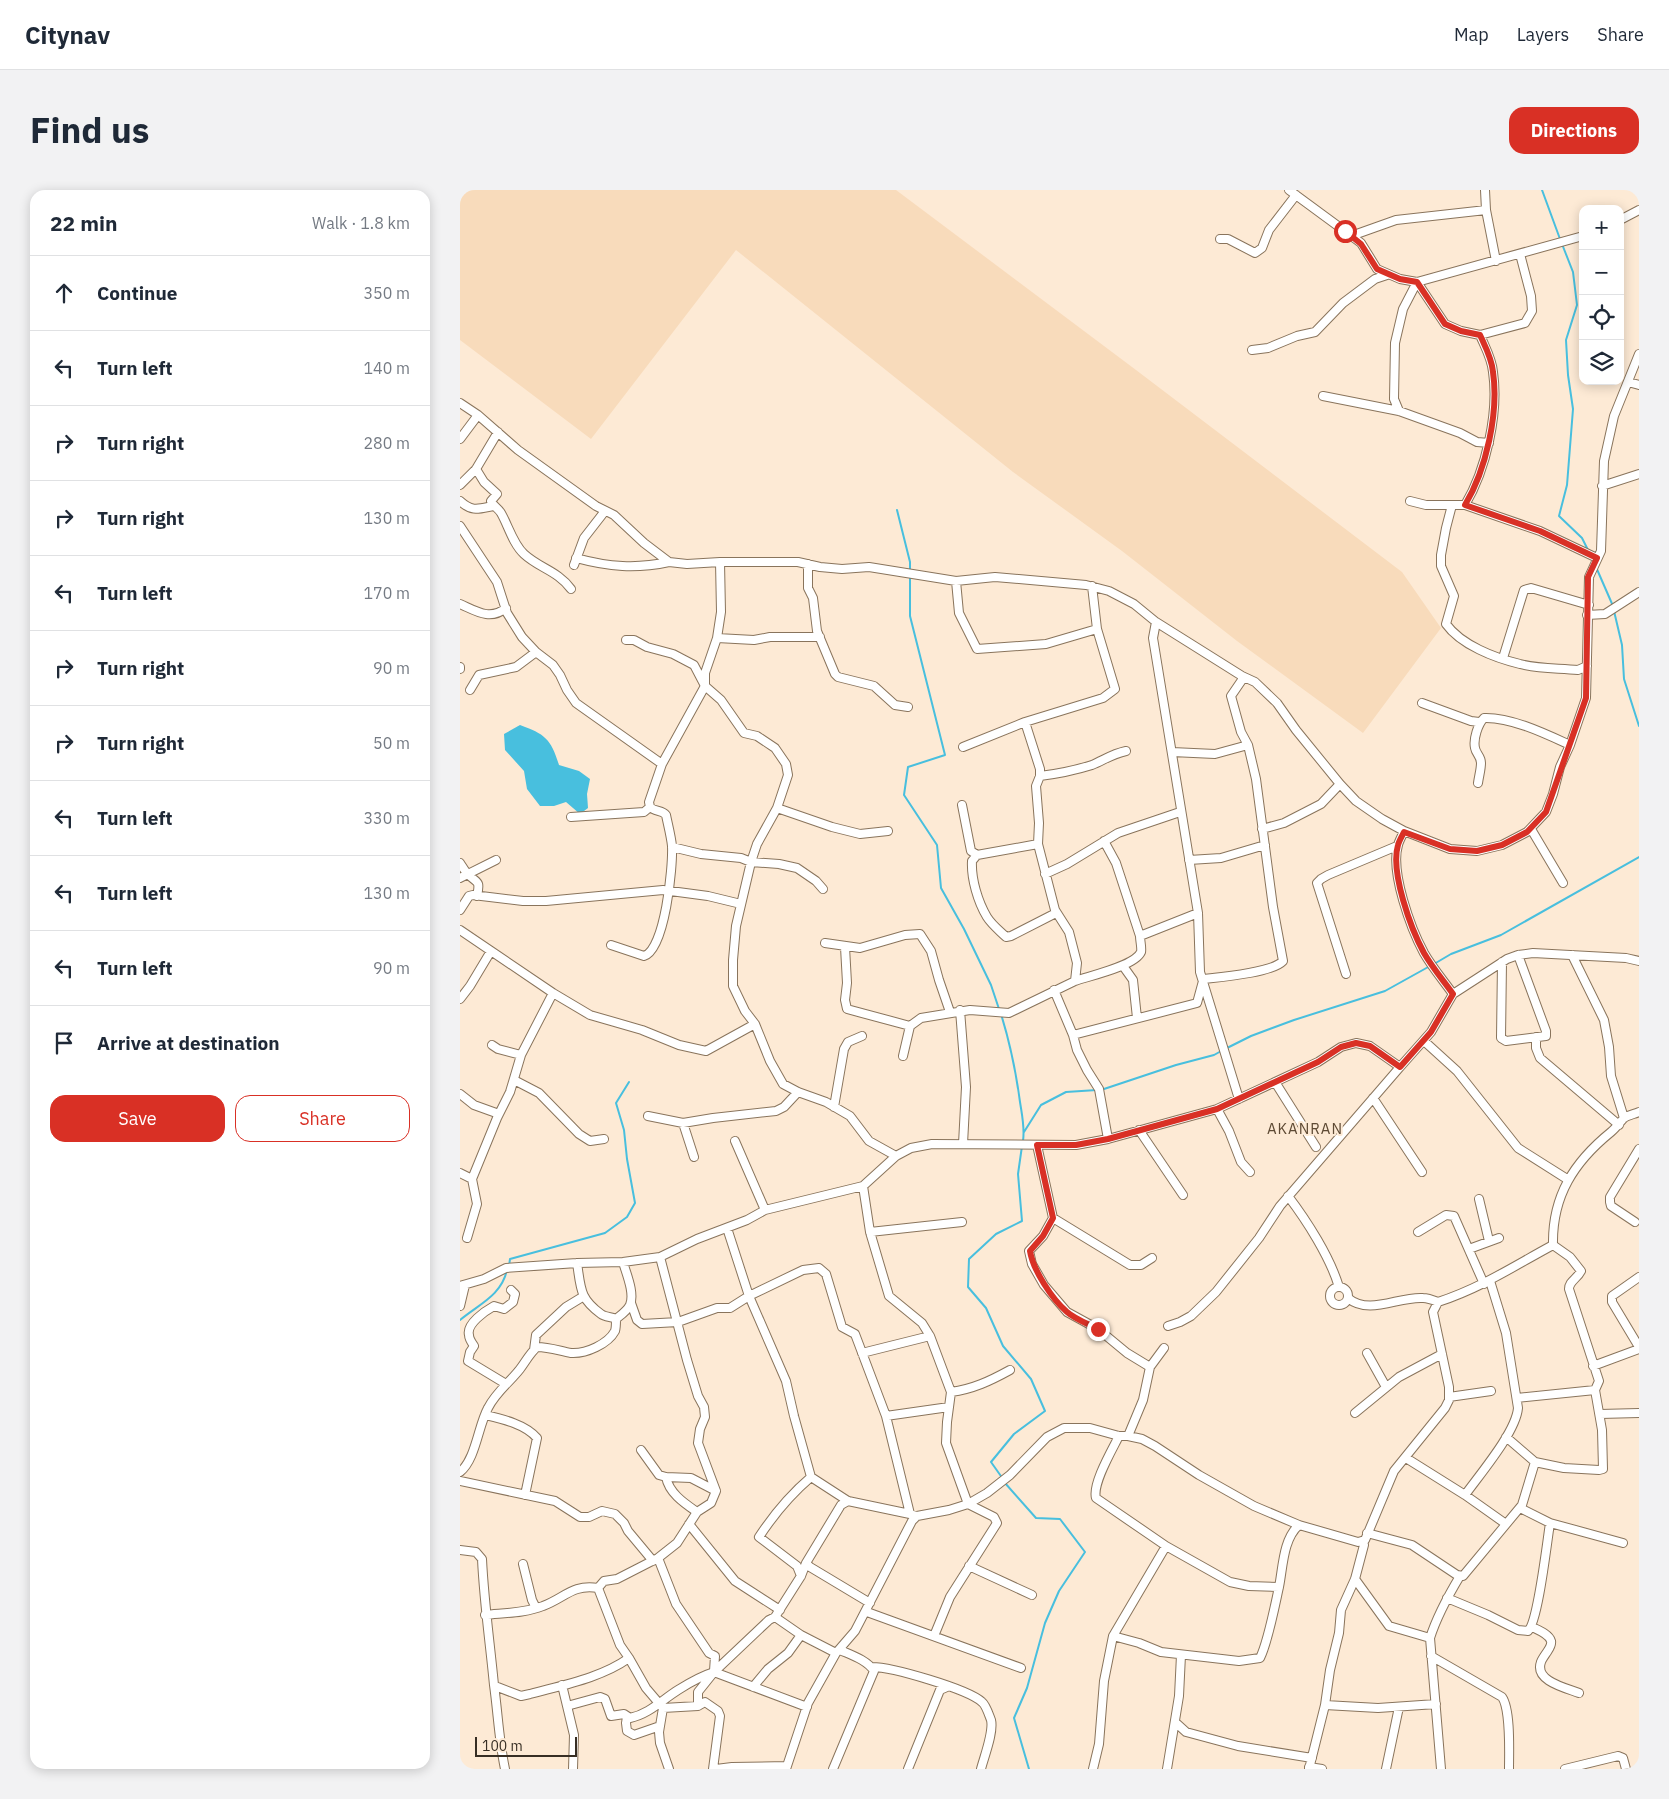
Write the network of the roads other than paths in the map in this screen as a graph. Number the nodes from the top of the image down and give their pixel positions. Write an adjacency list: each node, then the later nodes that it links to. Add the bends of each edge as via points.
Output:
1 (1289, 190): 3 (street)
2 (1485, 190): 4 (street)
3 (1296, 195): 7 (street); 9 (street, via 1269,230 1262,248 1255,253 1228,239)
4 (1486, 210): 7 (street, via 1396,220); 11 (street)
5 (1639, 210): 6 (street)
6 (1624, 218)
7 (1351, 236): 12 (street, via 1361,244 1377,269)
8 (1579, 237): 10 (street)
9 (1220, 239)
10 (1520, 254): 11 (street); 14 (street, via 1532,311 1525,323)
11 (1496, 261): 13 (street)
12 (1387, 275): 13 (street); 15 (street, via 1375,279 1343,303 1315,332)
13 (1417, 282): 14 (street, via 1445,324); 21 (street, via 1403,309 1395,343 1394,399)
14 (1480, 335): 26 (street, via 1493,371 1494,418)
15 (1252, 350)
16 (1639, 354): 17 (street)
17 (1628, 382): 18 (street); 31 (street, via 1610,431)
18 (1639, 385)
19 (1323, 396): 21 (street)
20 (460, 402): 22 (street)
21 (1399, 411): 25 (street, via 1460,432)
22 (478, 415): 23 (street); 24 (street)
23 (498, 432): 28 (street); 37 (street, via 518,450)
24 (460, 439)
25 (1477, 442): 26 (street); 27 (street)
26 (1489, 443): 27 (street)
27 (1485, 453): 35 (street, via 1473,492)
28 (476, 469): 30 (street); 36 (street, via 497,494 491,501)
29 (1639, 474): 31 (street)
30 (460, 484)
31 (1602, 486): 41 (street, via 1601,551)
32 (460, 500): 36 (street, via 467,507 476,509)
33 (1410, 501): 34 (street)
34 (1452, 505): 35 (street); 59 (street, via 1441,555 1441,566 1454,596 1446,624 1474,648)
35 (1465, 505): 41 (street, via 1540,531)
36 (493, 506): 47 (street, via 500,511 523,554 565,580)
37 (606, 511): 42 (street); 42 (street, via 584,538 575,562 612,566)
38 (460, 526): 39 (street)
39 (468, 537): 40 (street); 51 (street, via 497,582)
40 (460, 542)
41 (1597, 558): 50 (street, via 1588,577)
42 (669, 562): 43 (street)
43 (720, 562): 44 (street); 56 (street, via 721,612)
44 (808, 564): 45 (street, via 842,569 869,566); 55 (street, via 808,588)
45 (956, 581): 46 (street, via 996,576); 54 (street, via 958,612 977,649 1046,644)
46 (1092, 586): 53 (street, via 1134,604); 54 (street)
47 (571, 589)
48 (1639, 592): 52 (street, via 1605,614)
49 (460, 604): 51 (street, via 484,614 498,614)
50 (1589, 605): 52 (street); 59 (street, via 1531,588 1524,590)
51 (506, 608): 58 (street, via 522,637)
52 (1587, 615): 60 (street)
53 (1156, 622): 61 (street); 72 (street, via 1153,638)
54 (1097, 629): 66 (street, via 1115,689 1103,698)
55 (820, 637): 56 (street); 65 (street, via 837,676 874,686 895,705)
56 (717, 638): 62 (street, via 705,673)
57 (626, 640): 62 (street, via 634,640 694,665)
58 (536, 652): 63 (street, via 516,667 479,675); 73 (street, via 553,665 576,703)
59 (1503, 658): 60 (street, via 1533,666 1578,670)
60 (1587, 666): 69 (street, via 1586,698)
61 (1244, 677): 68 (street, via 1231,696); 76 (street, via 1255,682 1277,703)
62 (705, 686): 73 (street); 79 (street, via 721,700 744,733 757,736 783,758 788,775)
63 (470, 690)
64 (1422, 703): 67 (street)
65 (908, 707)
66 (1025, 722): 70 (street); 74 (street)
67 (1479, 722): 69 (street, via 1489,718 1518,724); 75 (street, via 1475,742 1475,750 1481,760)
68 (1248, 745): 72 (street, via 1215,754); 82 (street)
69 (1570, 745): 83 (street, via 1546,812)
70 (962, 747)
71 (1126, 751): 74 (street, via 1111,754 1091,765)
72 (1172, 752): 80 (street)
73 (662, 764): 78 (street)
74 (1040, 776): 87 (street, via 1036,786)
75 (1478, 783)
76 (1340, 784): 82 (street, via 1321,804 1284,823); 85 (street, via 1356,800)
77 (962, 805): 91 (street, via 971,851)
78 (650, 807): 81 (street, via 644,812); 90 (street, via 666,815)
79 (776, 808): 84 (street, via 832,828 860,834); 94 (street)
80 (1180, 812): 86 (street); 93 (street)
81 (571, 817)
82 (1262, 829): 88 (street)
83 (1531, 829): 85 (street, via 1502,845 1477,851 1450,849); 98 (street)
84 (888, 832)
85 (1404, 832): 89 (street)
86 (1104, 841): 96 (street); 107 (street, via 1116,864)
87 (1038, 844): 91 (street); 96 (street)
88 (1265, 845): 93 (street, via 1221,858); 118 (street, via 1283,961 1260,971)
89 (1398, 846): 117 (street, via 1328,875 1317,883); 122 (street, via 1398,879 1406,909 1424,952)
90 (672, 847): 94 (street); 99 (street)
91 (977, 855): 104 (street, via 972,861 972,873 982,907 988,919 1006,937)
92 (496, 860): 97 (street)
93 (1189, 860): 105 (street)
94 (750, 862): 100 (street, via 797,868); 102 (street)
95 (460, 863): 97 (street)
96 (1046, 874): 104 (street)
97 (464, 876): 101 (street, via 477,880 480,886)
98 (1563, 883)
99 (669, 890): 101 (street, via 546,901); 102 (street); 109 (street, via 658,940 650,954 644,956)
100 (823, 890)
101 (477, 896): 103 (street, via 469,896)
102 (740, 904): 127 (street, via 733,960 734,986)
103 (460, 910)
104 (1056, 913): 119 (street, via 1069,932 1076,963)
105 (1198, 913): 107 (street); 118 (street)
106 (460, 930): 111 (street)
107 (1140, 936): 116 (street, via 1142,950 1138,957)
108 (825, 943): 110 (street)
109 (611, 945)
110 (845, 947): 125 (street, via 860,948 920,934 931,951); 128 (street, via 847,1009)
111 (491, 951): 121 (street); 123 (street)
112 (1518, 954): 113 (street); 115 (street); 131 (street, via 1546,1031 1546,1036)
113 (1572, 955): 114 (street); 148 (street, via 1604,1020 1611,1076)
114 (1639, 961)
115 (1502, 962): 122 (street); 131 (street, via 1501,1038 1506,1041)
116 (1123, 966): 119 (street); 126 (street, via 1133,980)
117 (1346, 974)
118 (1203, 980): 126 (street, via 1197,1003); 142 (street)
119 (1075, 981): 120 (street)
120 (1054, 990): 124 (street, via 1010,1013); 129 (street)
121 (552, 993): 127 (street, via 590,1016 706,1051); 134 (street)
122 (1453, 994): 132 (street)
123 (460, 999)
124 (960, 1010): 125 (street); 155 (street, via 966,1086)
125 (950, 1012): 128 (street, via 921,1018)
126 (1137, 1018): 129 (street)
127 (755, 1024): 139 (street, via 783,1084)
128 (910, 1026): 135 (street)
129 (1074, 1035): 153 (street, via 1077,1050 1099,1089)
130 (862, 1036): 143 (street, via 848,1042 844,1048)
131 (1536, 1037): 150 (street, via 1540,1058)
132 (1424, 1042): 136 (street); 165 (street, via 1457,1071 1518,1148)
133 (492, 1045): 134 (street)
134 (521, 1055): 137 (street)
135 (903, 1056)
136 (1400, 1067): 138 (street, via 1370,1046 1356,1043 1341,1047); 141 (street)
137 (514, 1080): 146 (street); 152 (street, via 539,1093 579,1134 590,1141)
138 (1276, 1082): 142 (street); 157 (street)
139 (798, 1092): 143 (street); 149 (street, via 776,1111)
140 (460, 1094): 146 (street, via 474,1105)
141 (1373, 1098): 162 (street); 168 (street)
142 (1239, 1099): 144 (street)
143 (834, 1107): 159 (street, via 850,1116 869,1141)
144 (1217, 1109): 151 (street); 161 (street, via 1241,1162)
145 (1639, 1112): 148 (street)
146 (498, 1114): 164 (street)
147 (648, 1116): 149 (street)
148 (1624, 1118): 150 (street)
149 (683, 1123): 160 (street)
150 (1619, 1125): 165 (street, via 1594,1146)
151 (1139, 1130): 153 (street); 167 (street)
152 (604, 1139)
153 (1108, 1139): 156 (street, via 1076,1145)
154 (735, 1141): 170 (street)
155 (963, 1144): 156 (street); 159 (street, via 932,1144 911,1148)
156 (1037, 1145): 171 (street)
157 (1316, 1147)
158 (1639, 1149): 173 (street, via 1610,1197 1612,1206)
159 (896, 1156): 166 (street)
160 (694, 1157)
161 (1250, 1172)
162 (1422, 1172)
163 (460, 1173): 164 (street)
164 (472, 1179): 177 (street, via 477,1204)
165 (1567, 1179): 180 (street, via 1553,1228)
166 (863, 1186): 170 (street); 175 (street)
167 (1183, 1195)
168 (1288, 1196): 189 (street, via 1301,1212); 199 (street, via 1216,1292 1190,1316)
169 (1479, 1199): 179 (street)
170 (766, 1210): 174 (street)
171 (1053, 1218): 183 (street, via 1130,1265 1142,1265); 208 (street, via 1030,1251 1032,1264 1044,1285 1067,1312 1098,1329)
172 (962, 1222): 175 (street)
173 (1635, 1222)
174 (727, 1228): 182 (street); 192 (street)
175 (870, 1232): 200 (street, via 889,1296 922,1323)
176 (1418, 1232): 181 (street, via 1451,1215)
177 (466, 1238)
178 (1500, 1238): 179 (street)
179 (1489, 1242): 181 (street)
180 (1553, 1245): 187 (street); 207 (street, via 1570,1257 1581,1272 1569,1289)
181 (1469, 1249): 187 (street)
182 (660, 1257): 184 (street); 198 (street)
183 (1152, 1258)
184 (623, 1262): 185 (street); 195 (street)
185 (577, 1263): 188 (street, via 509,1268); 191 (street)
186 (1639, 1277): 202 (street, via 1612,1296 1612,1302)
187 (1487, 1283): 194 (street); 216 (street, via 1506,1334)
188 (463, 1286): 196 (street)
189 (1339, 1287): 193 (street, via 1344,1288); 193 (street, via 1330,1291 1331,1302 1341,1305)
190 (511, 1290): 210 (street, via 513,1302 504,1309 494,1306 483,1312 468,1334 474,1346 468,1361)
191 (584, 1296): 197 (street, via 587,1303 603,1316); 203 (street, via 536,1335)
192 (749, 1296): 198 (street, via 730,1308 717,1308); 204 (street, via 803,1270 819,1268 826,1274 842,1327 856,1334); 231 (street, via 786,1381)
193 (1348, 1298): 194 (street, via 1354,1304 1369,1306 1424,1298)
194 (1438, 1302): 206 (street, via 1433,1312)
195 (631, 1303): 197 (street); 198 (street, via 637,1320 642,1324)
196 (460, 1306)
197 (616, 1319): 203 (street, via 614,1331 605,1342 586,1351 573,1353 545,1347)
198 (678, 1322): 233 (street, via 704,1407 705,1417 698,1443)
199 (1168, 1326)
200 (930, 1336): 204 (street); 213 (street)
201 (1164, 1348): 208 (street)
202 (1639, 1348): 207 (street)
203 (534, 1350): 210 (street)
204 (862, 1353): 222 (street)
205 (1367, 1353): 211 (street)
206 (1442, 1354): 211 (street); 215 (street)
207 (1593, 1366): 212 (street, via 1599,1382)
208 (1150, 1367): 224 (street, via 1143,1400)
209 (1010, 1370): 213 (street, via 987,1383)
210 (506, 1384): 221 (street, via 495,1395)
211 (1386, 1387): 218 (street)
212 (1596, 1390): 216 (street); 220 (street)
213 (951, 1392): 217 (street)
214 (1491, 1392): 215 (street)
215 (1449, 1397): 227 (street, via 1438,1419)
216 (1516, 1398): 225 (street, via 1517,1415)
217 (949, 1407): 222 (street); 237 (street, via 946,1443)
218 (1354, 1413)
219 (1639, 1413): 220 (street)
220 (1600, 1414): 228 (street, via 1603,1469 1564,1468)
221 (485, 1415): 229 (street, via 469,1460); 234 (street, via 505,1420 532,1432 537,1438)
222 (886, 1416): 240 (street)
223 (1118, 1436): 224 (street); 237 (street, via 1090,1428 1064,1428 1047,1437 1001,1484); 248 (street, via 1097,1484 1096,1498)
224 (1128, 1436): 244 (street, via 1155,1446 1254,1506)
225 (1506, 1437): 228 (street); 235 (street)
226 (641, 1450): 230 (street, via 659,1475)
227 (1406, 1458): 235 (street); 245 (street, via 1394,1471)
228 (1535, 1462): 238 (street)
229 (460, 1472)
230 (666, 1477): 233 (street, via 691,1478); 239 (street, via 676,1495)
231 (811, 1477): 236 (street); 254 (street, via 774,1514 759,1537 797,1566)
232 (460, 1481): 234 (street)
233 (716, 1491): 239 (street, via 711,1504)
234 (525, 1495): 250 (street, via 555,1502 580,1517 602,1512 615,1514)
235 (1466, 1495): 243 (street)
236 (848, 1501): 240 (street); 251 (street, via 841,1505)
237 (968, 1504): 240 (street); 253 (street, via 994,1517 997,1523)
238 (1520, 1508): 241 (street); 243 (street)
239 (697, 1512): 242 (street)
240 (914, 1515): 261 (street)
241 (1550, 1523): 247 (street); 267 (street)
242 (689, 1524): 250 (street, via 677,1543); 263 (street, via 736,1581)
243 (1506, 1524): 255 (street, via 1465,1575)
244 (1299, 1525): 246 (street); 257 (street, via 1289,1539)
245 (1367, 1533): 246 (street); 255 (street, via 1412,1545)
246 (1363, 1541): 256 (street)
247 (1623, 1543)
248 (1166, 1546): 257 (street, via 1230,1582); 270 (street)
249 (460, 1550): 265 (street, via 476,1552 482,1559)
250 (655, 1560): 258 (street, via 617,1580 604,1581); 278 (street, via 676,1604 709,1653 715,1656)
251 (806, 1563): 254 (street); 261 (street)
252 (523, 1564): 262 (street)
253 (969, 1566): 259 (street); 269 (street, via 950,1598)
254 (801, 1576): 263 (street)
255 (1460, 1576): 260 (street)
256 (1355, 1579): 271 (street, via 1389,1626); 285 (street, via 1341,1610)
257 (1279, 1587): 273 (street, via 1260,1658 1238,1661)
258 (598, 1588): 262 (street, via 585,1586); 275 (street, via 620,1646)
259 (1032, 1595)
260 (1446, 1598): 267 (street, via 1518,1630 1528,1631); 271 (street)
261 (870, 1603): 264 (street)
262 (536, 1608): 265 (street)
263 (780, 1610): 266 (street)
264 (867, 1612): 269 (street); 272 (street, via 856,1631)
265 (485, 1615): 280 (street)
266 (774, 1617): 268 (street); 278 (street)
267 (1532, 1627): 283 (street, via 1551,1641 1540,1663 1540,1672 1553,1683)
268 (801, 1635): 272 (street); 282 (street, via 788,1653)
269 (934, 1636): 277 (street)
270 (1113, 1636): 273 (street, via 1161,1652); 304 (street)
271 (1430, 1638): 274 (street)
272 (838, 1651): 276 (street, via 859,1658); 289 (street)
273 (1182, 1655): 292 (street)
274 (1431, 1656): 284 (street); 309 (street, via 1502,1697 1508,1727)
275 (629, 1658): 279 (street, via 616,1667); 287 (street)
276 (872, 1667): 281 (street, via 897,1670); 301 (street, via 874,1671)
277 (1021, 1668)
278 (714, 1672): 282 (street); 287 (street, via 678,1689); 288 (street, via 698,1692)
279 (562, 1685): 280 (street, via 521,1696); 286 (street)
280 (494, 1686): 297 (street)
281 (947, 1686): 302 (street, via 940,1690); 303 (street, via 960,1689 983,1703 991,1720)
282 (753, 1687): 289 (street)
283 (1579, 1693)
284 (1436, 1704): 290 (street); 308 (street)
285 (1325, 1705): 290 (street); 294 (street)
286 (567, 1706): 291 (street, via 600,1697 605,1699 611,1716 624,1714); 298 (street, via 574,1735)
287 (660, 1706): 288 (street); 291 (street); 293 (street)
288 (698, 1706): 300 (street, via 705,1702 720,1716)
289 (807, 1707): 295 (street)
290 (1399, 1707): 307 (street)
291 (628, 1717): 293 (street, via 627,1731 634,1735)
292 (1175, 1722): 294 (street, via 1186,1732 1238,1746); 305 (street)
293 (660, 1726): 299 (street, via 660,1743)
294 (1312, 1758): 296 (street)
295 (787, 1768): 300 (street)
296 (1309, 1768): 306 (street)
297 (505, 1769)
298 (573, 1769)
299 (669, 1769)
300 (714, 1769)
301 (833, 1769)
302 (908, 1769)
303 (981, 1769)
304 (1093, 1769)
305 (1167, 1769)
306 (1322, 1769)
307 (1386, 1769)
308 (1441, 1769)
309 (1509, 1769)
310 (1565, 1769): 311 (street, via 1618,1756 1623,1758)
311 (1626, 1769)

